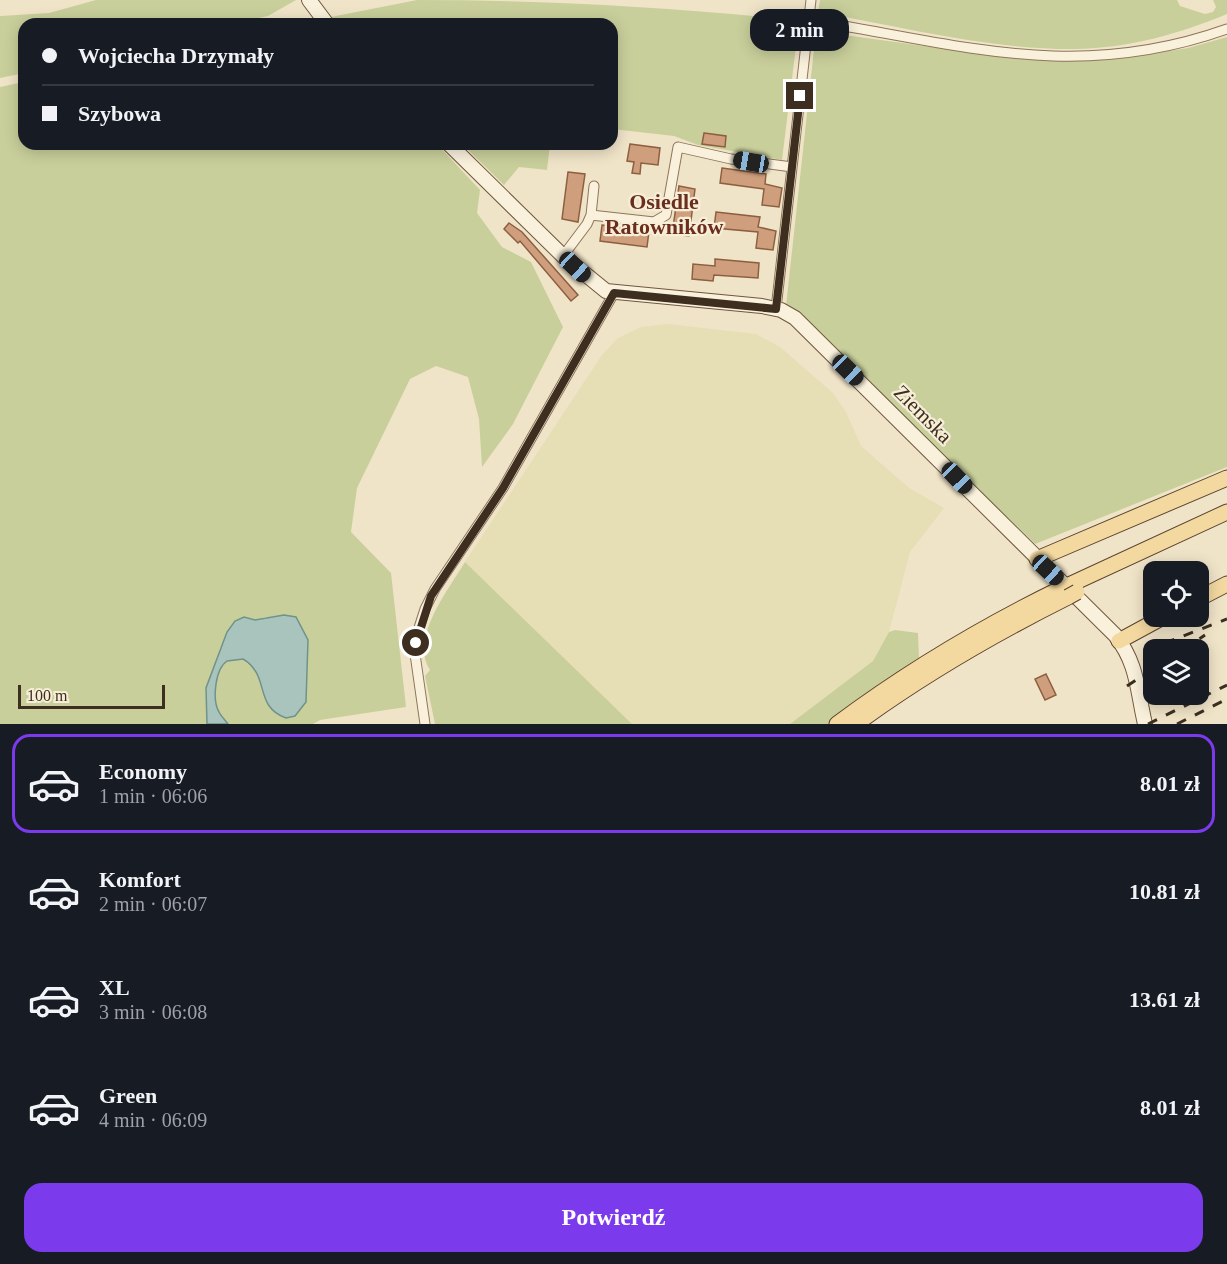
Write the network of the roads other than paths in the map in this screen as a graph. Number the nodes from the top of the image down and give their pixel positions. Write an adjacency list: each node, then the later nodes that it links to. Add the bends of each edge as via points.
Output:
1 (309, 0): 3 (street)
2 (811, 0): 4 (street)
3 (322, 18)
4 (809, 20): 5 (street, via 956,47 1069,58 1185,44); 7 (street)
5 (1227, 29)
6 (455, 150): 10 (street, Ziemska)
7 (792, 167): 9 (street, via 678,147 662,220); 12 (street)
8 (594, 186): 9 (street)
9 (591, 215): 10 (street)
10 (563, 256): 11 (street, Ziemska, via 598,286)
11 (614, 293): 12 (street, Ziemska); 21 (street, via 499,495 428,602 415,654)
12 (776, 309): 15 (street, Ziemska, via 800,322)
13 (1227, 478): 15 (main road)
14 (1226, 521): 17 (main road)
15 (1036, 559): 20 (street, Ziemska)
16 (1227, 584): 18 (main road)
17 (1069, 591): 22 (main road, via 963,640); 23 (main road, via 914,683)
18 (1209, 593)
19 (1145, 627): 20 (main road)
20 (1119, 641): 24 (street, Ziemska, via 1139,686)
21 (425, 724)
22 (837, 724)
23 (856, 724)
24 (1145, 724)

